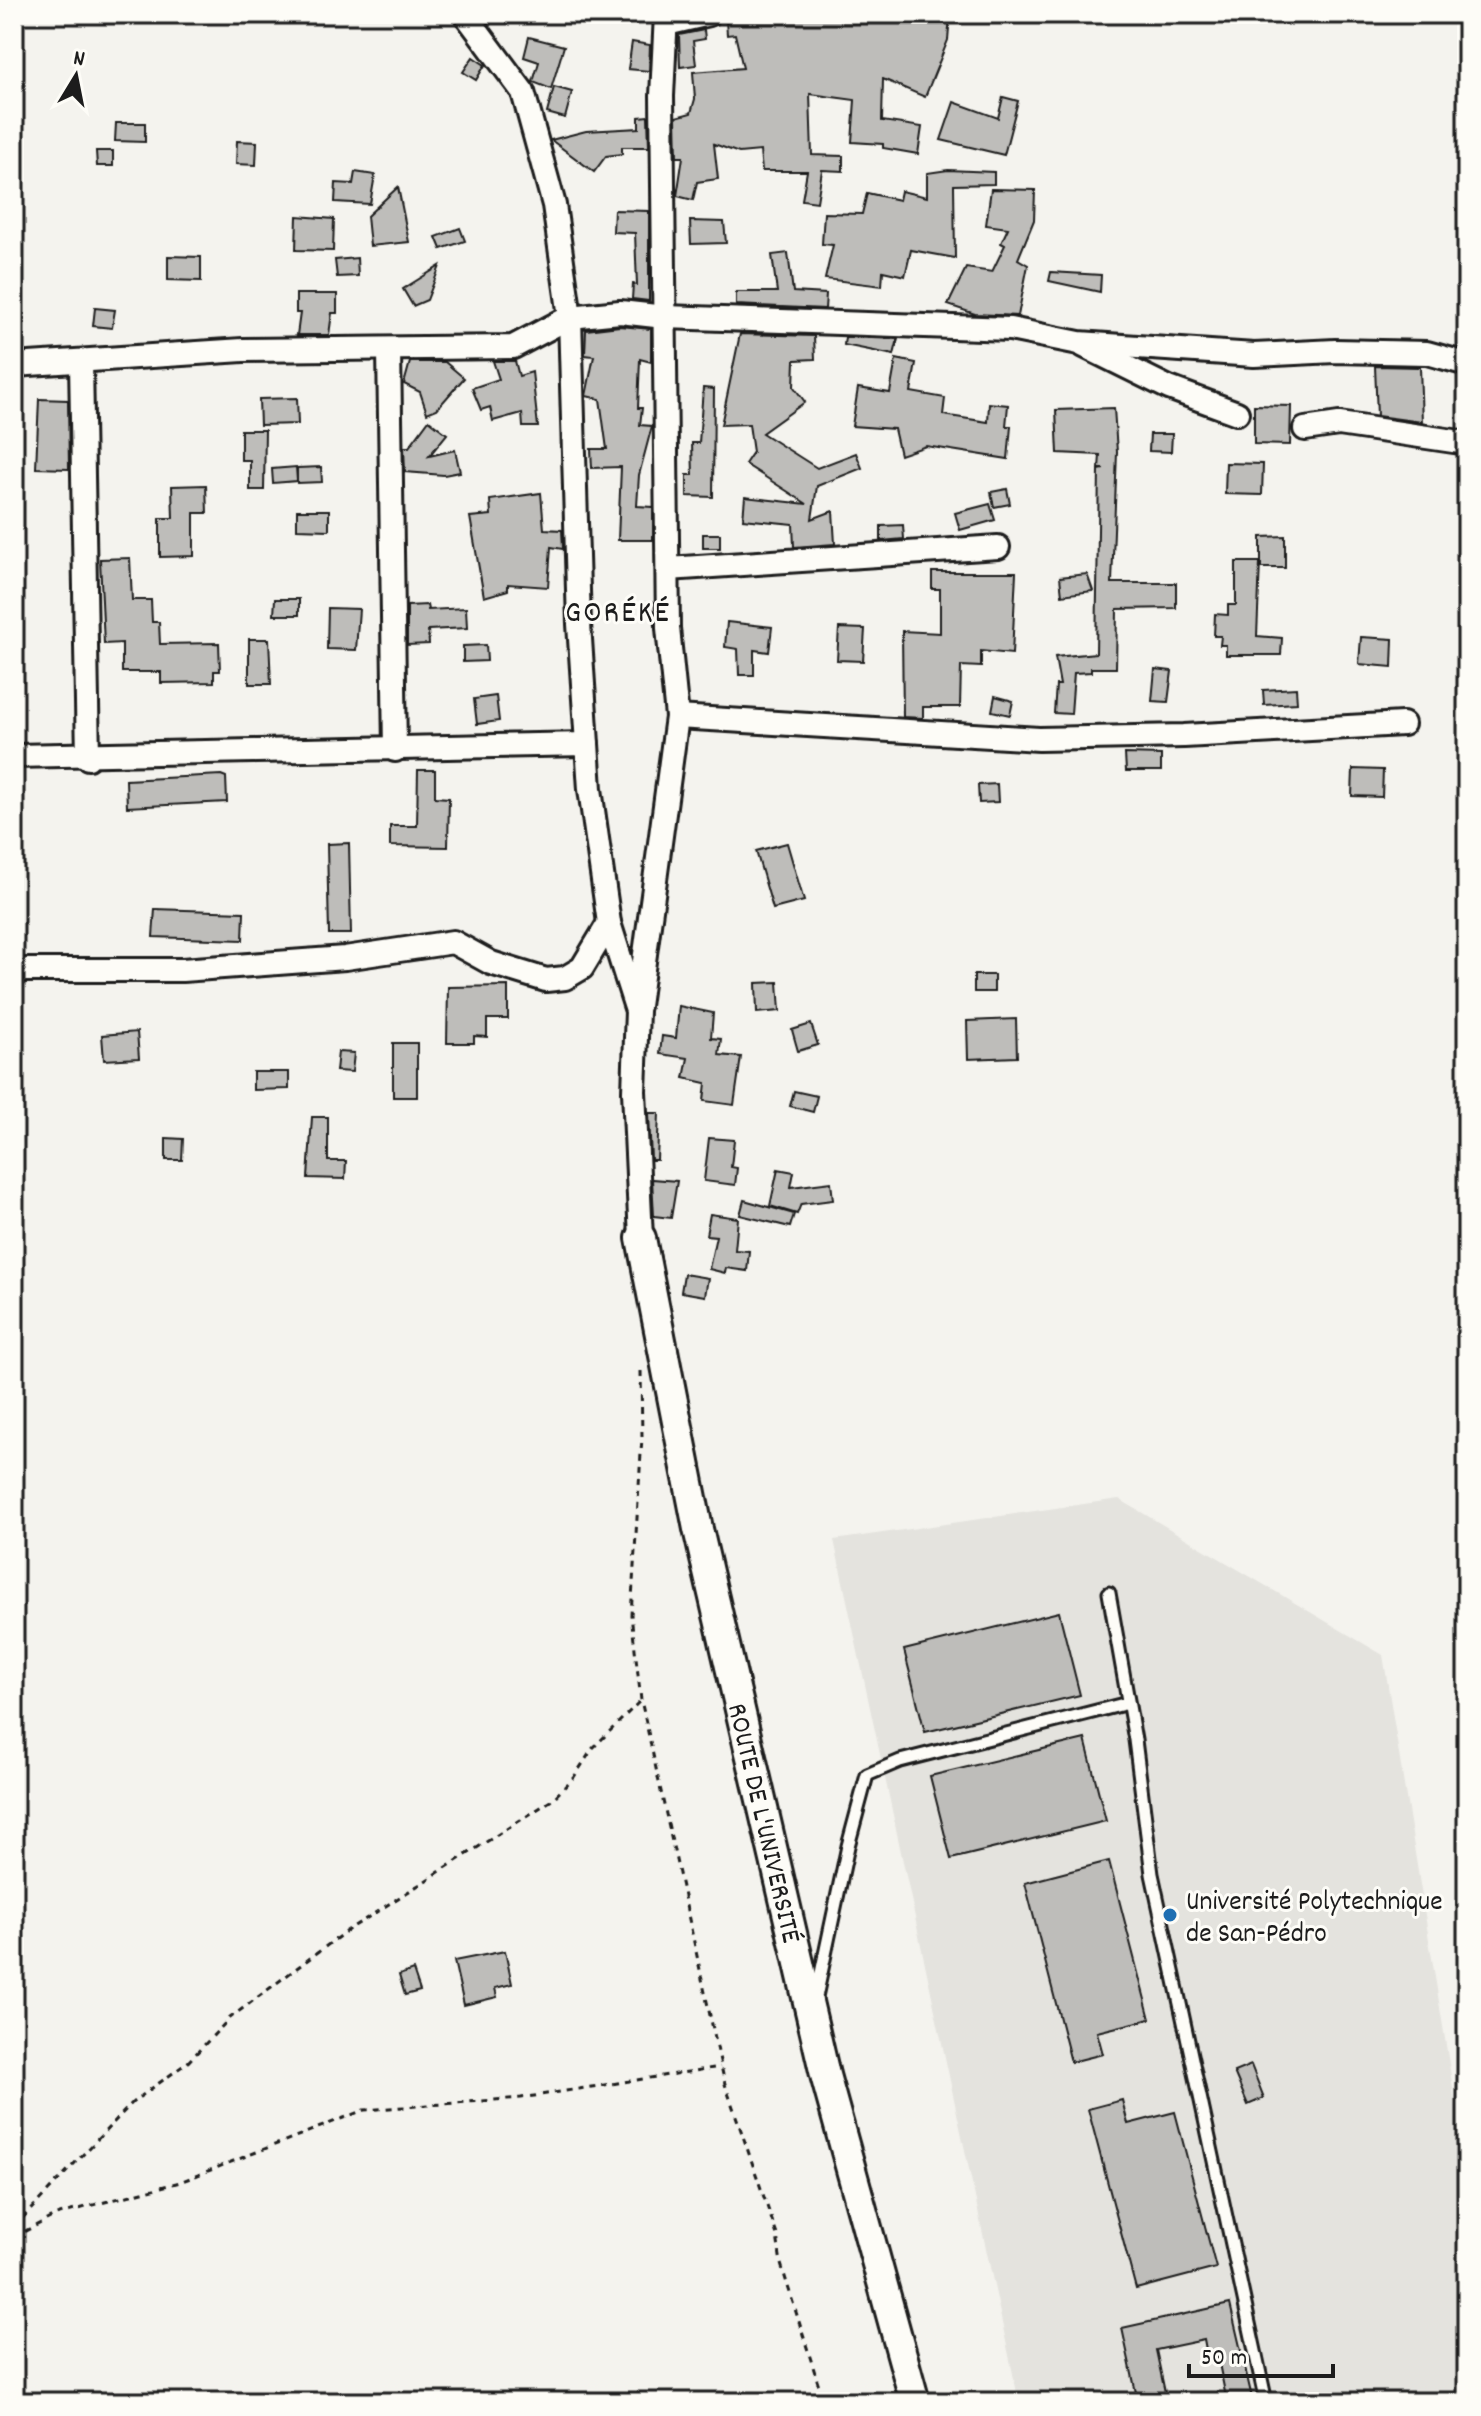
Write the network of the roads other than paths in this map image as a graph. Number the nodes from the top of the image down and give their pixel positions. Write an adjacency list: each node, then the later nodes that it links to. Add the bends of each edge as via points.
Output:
1 (465, 14): 4 (street, via 523,92 554,205)
2 (709, 14): 3 (street)
3 (666, 19): 5 (street)
4 (570, 317): 5 (street, via 620,312); 7 (street, via 513,347); 18 (street)
5 (665, 317): 6 (street, via 1010,329); 15 (street)
6 (1079, 343): 9 (street, via 1254,355 1427,353); 11 (street, via 1169,388)
7 (389, 350): 8 (street, via 243,350); 19 (street)
8 (81, 362): 10 (street); 21 (street)
9 (1467, 364)
10 (14, 365)
11 (1237, 413)
12 (1305, 429): 13 (street, via 1339,424)
13 (1467, 443)
14 (998, 547): 15 (street)
15 (668, 569): 16 (street)
16 (677, 717): 17 (street, via 1039,739); 24 (street)
17 (1403, 724)
18 (587, 744): 19 (street); 22 (street)
19 (395, 750): 21 (street)
20 (14, 756): 21 (street)
21 (88, 758)
22 (609, 923): 23 (street, via 582,968 565,978 546,980 491,963 453,942 345,958 182,970); 24 (street)
23 (14, 970)
24 (637, 1011): 25 (street, via 634,1091)
25 (641, 1238): 28 (street, ROUTE DE L'UNIVERSITÉ, via 698,1529)
26 (1109, 1593): 27 (lane)
27 (1128, 1703): 28 (lane, via 900,1761 867,1775); 30 (lane, via 1152,1874)
28 (812, 2017): 29 (street, ROUTE DE L'UNIVERSITÉ)
29 (915, 2402)
30 (1266, 2402)

